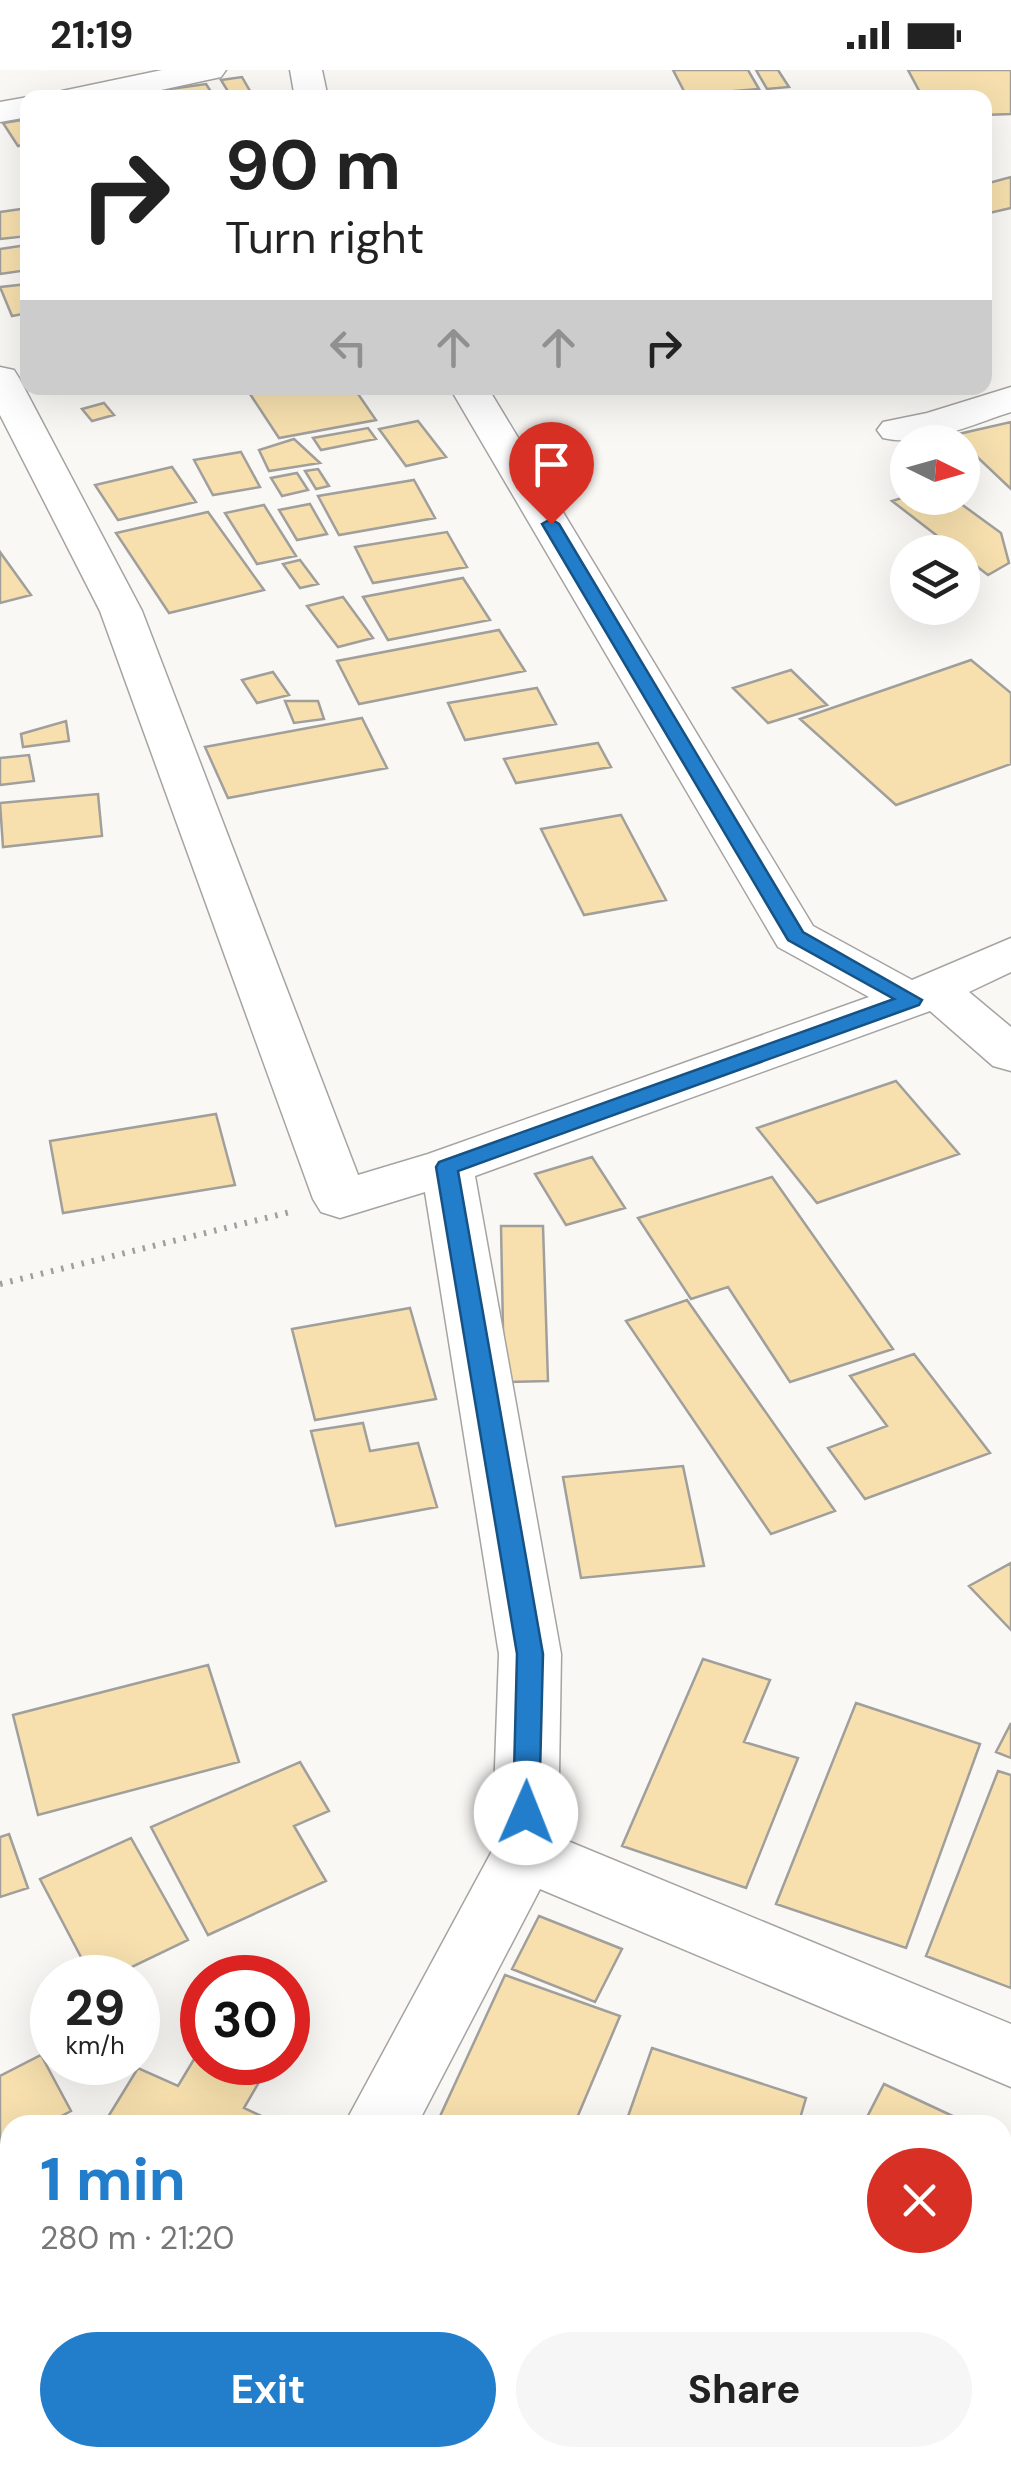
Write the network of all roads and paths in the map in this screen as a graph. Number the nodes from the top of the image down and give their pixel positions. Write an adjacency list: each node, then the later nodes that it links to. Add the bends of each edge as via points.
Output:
1 (210, 70): 2 (street)
2 (113, 90)
3 (0, 378): 11 (street, via 121,612)
4 (474, 395): 8 (street, via 795,936)
5 (1011, 399): 6 (street)
6 (927, 425)
7 (1011, 952): 8 (street)
8 (923, 994): 9 (street); 10 (street)
9 (1011, 1054)
10 (447, 1167): 11 (street); 13 (street, via 530,1654)
11 (340, 1200): 12 (path)
12 (0, 1284)
13 (525, 1853): 14 (street); 15 (street)
14 (1011, 2056)
15 (385, 2115)

